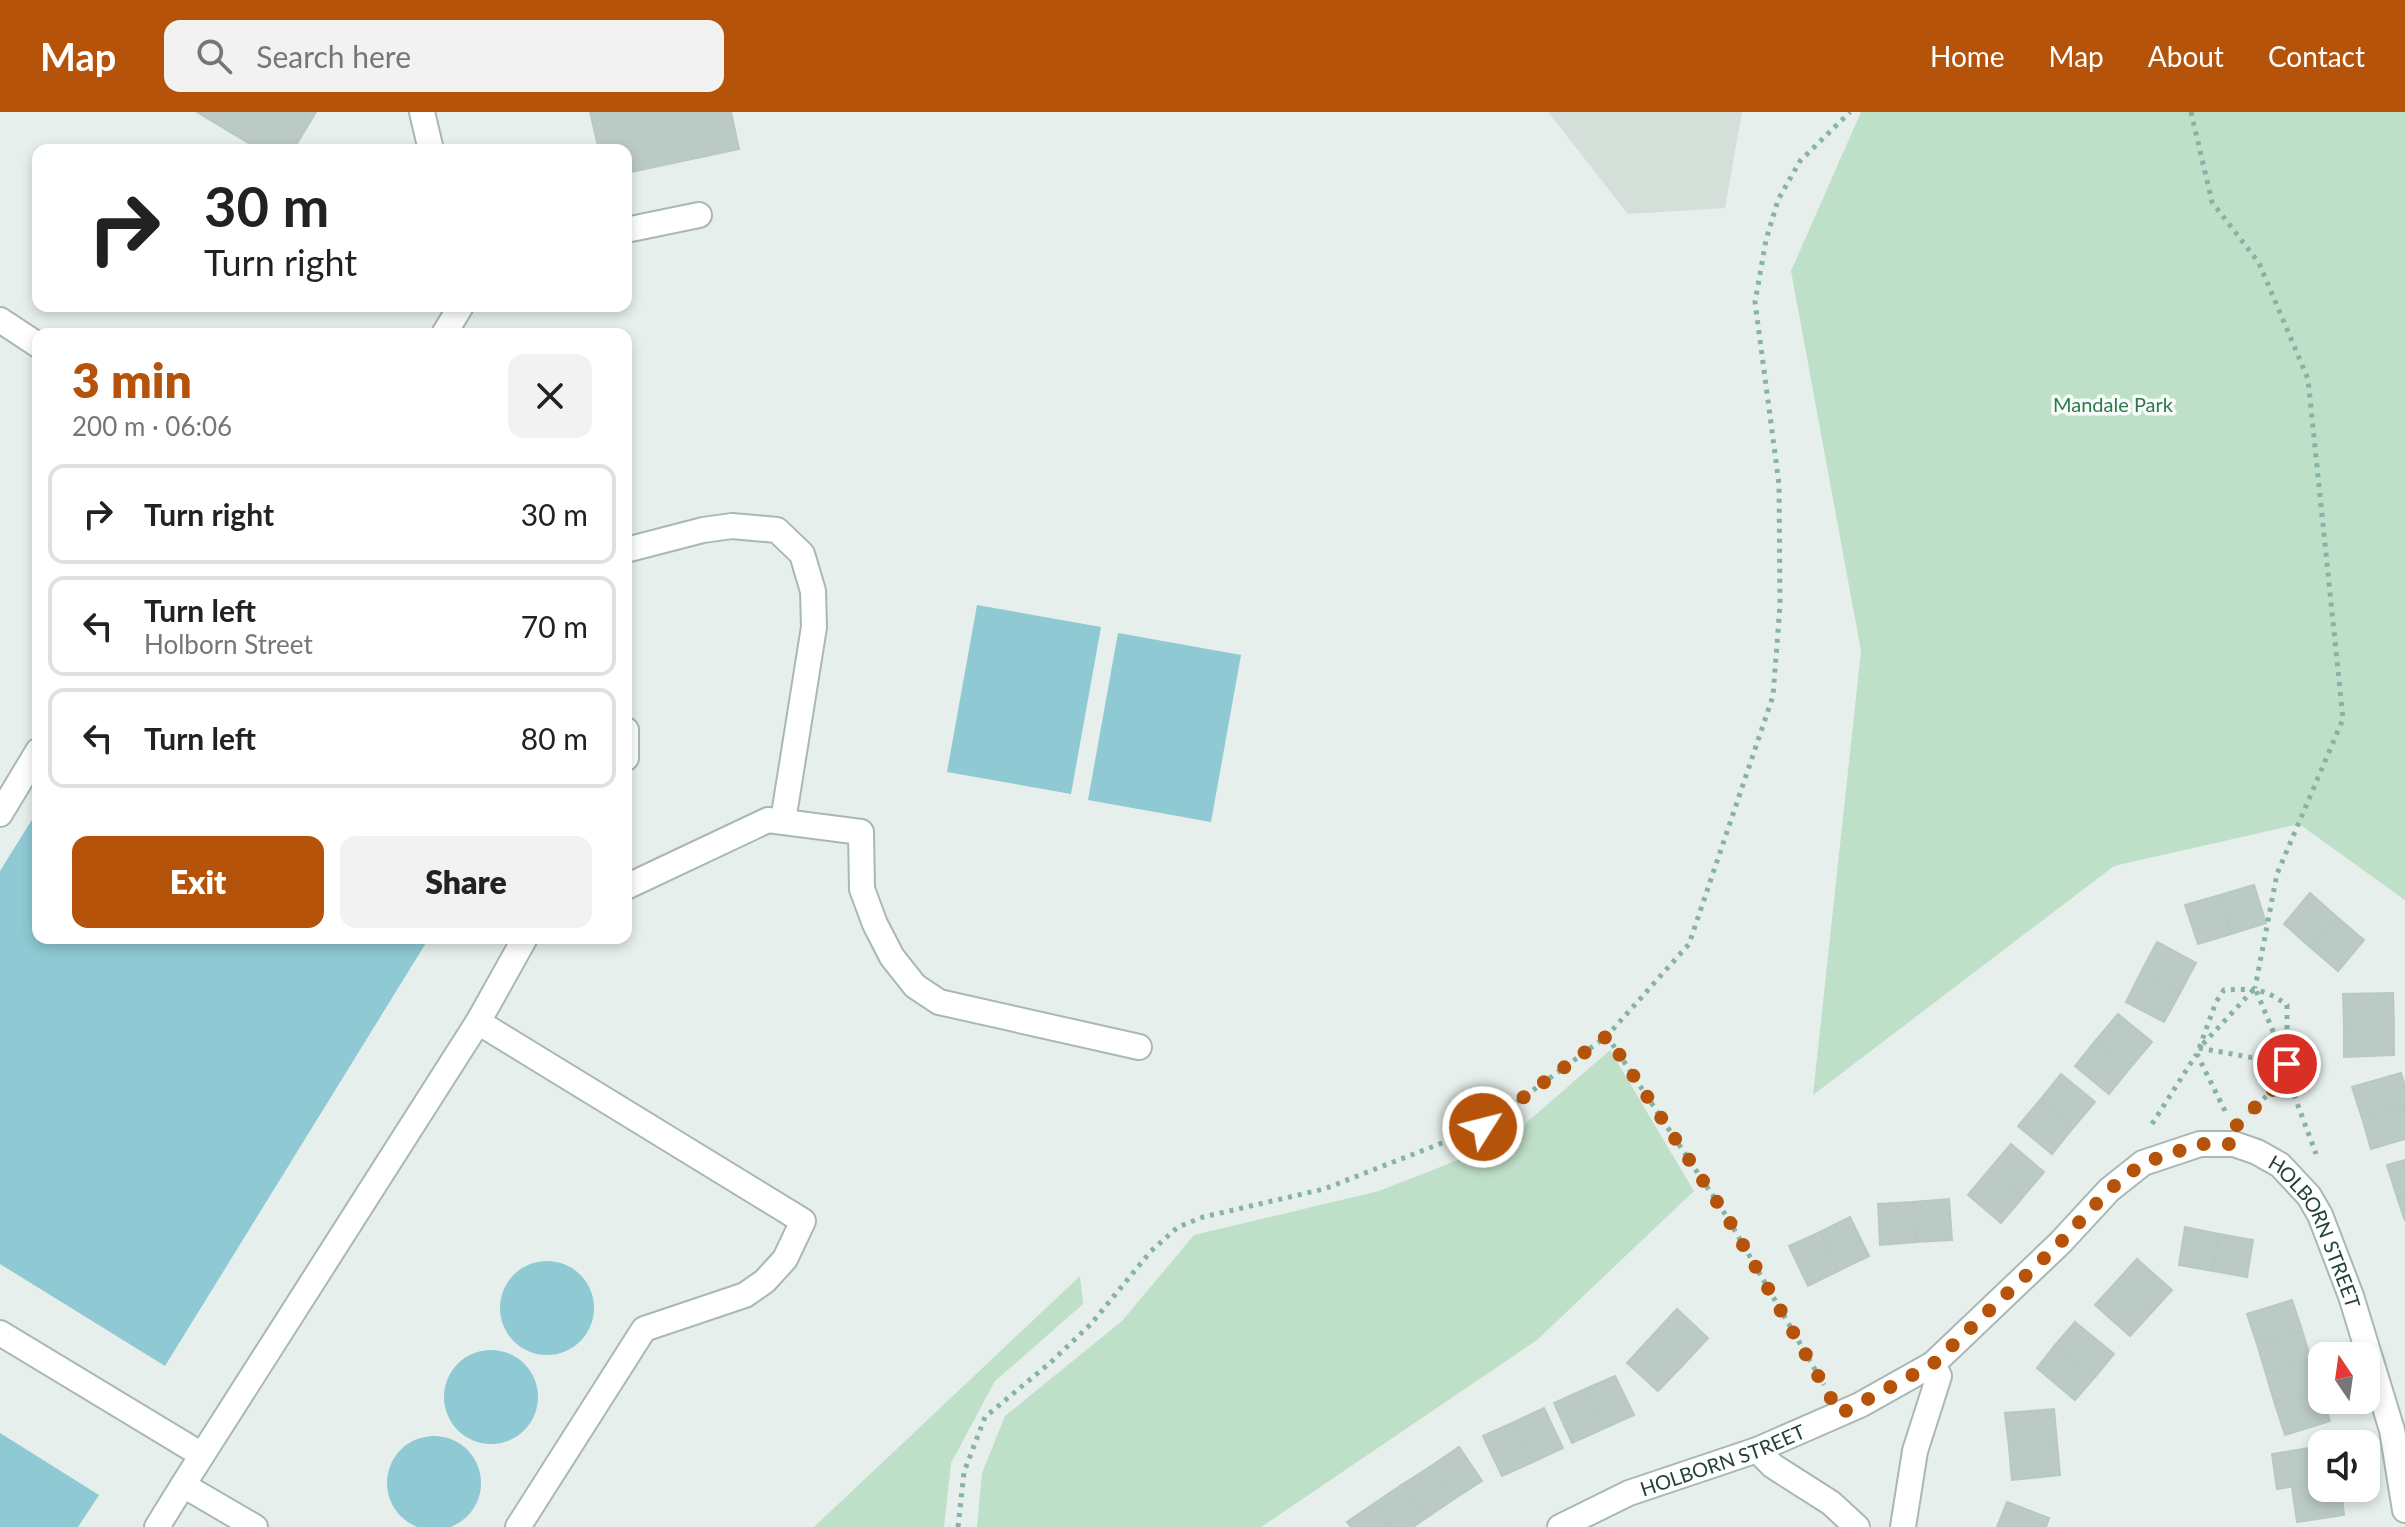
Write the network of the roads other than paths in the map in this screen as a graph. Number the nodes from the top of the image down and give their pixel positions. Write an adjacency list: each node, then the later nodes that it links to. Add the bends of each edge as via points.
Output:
1 (422, 112): 2 (street)
2 (430, 144)
3 (699, 215): 4 (street)
4 (632, 229)
5 (0, 320): 6 (street)
6 (32, 341)
7 (632, 548): 10 (street, via 732,526 777,530 802,554 813,591 814,627)
8 (32, 761): 9 (street)
9 (0, 814)
10 (783, 821): 11 (street, via 768,820); 14 (street, via 861,832 862,889 875,924 915,986 939,1002)
11 (632, 884)
12 (522, 944): 13 (street)
13 (478, 1022): 18 (street); 23 (street, via 803,1221 785,1259 745,1295 644,1329)
14 (1139, 1047)
15 (0, 1333): 18 (street)
16 (1933, 1364): 17 (street, HOLBORN STREET, via 1840,1414); 20 (street, HOLBORN STREET, via 2109,1190 2143,1163 2234,1136 2280,1165 2320,1215 2392,1430); 26 (street, via 1939,1376 1915,1451)
17 (1757, 1450): 24 (street, HOLBORN STREET, via 1629,1493); 25 (street)
18 (202, 1455): 19 (street)
19 (183, 1485): 21 (street); 22 (street)
20 (2405, 1510)
21 (157, 1527)
22 (255, 1527)
23 (518, 1527)
24 (1560, 1527)
25 (1857, 1527)
26 (1903, 1527)

